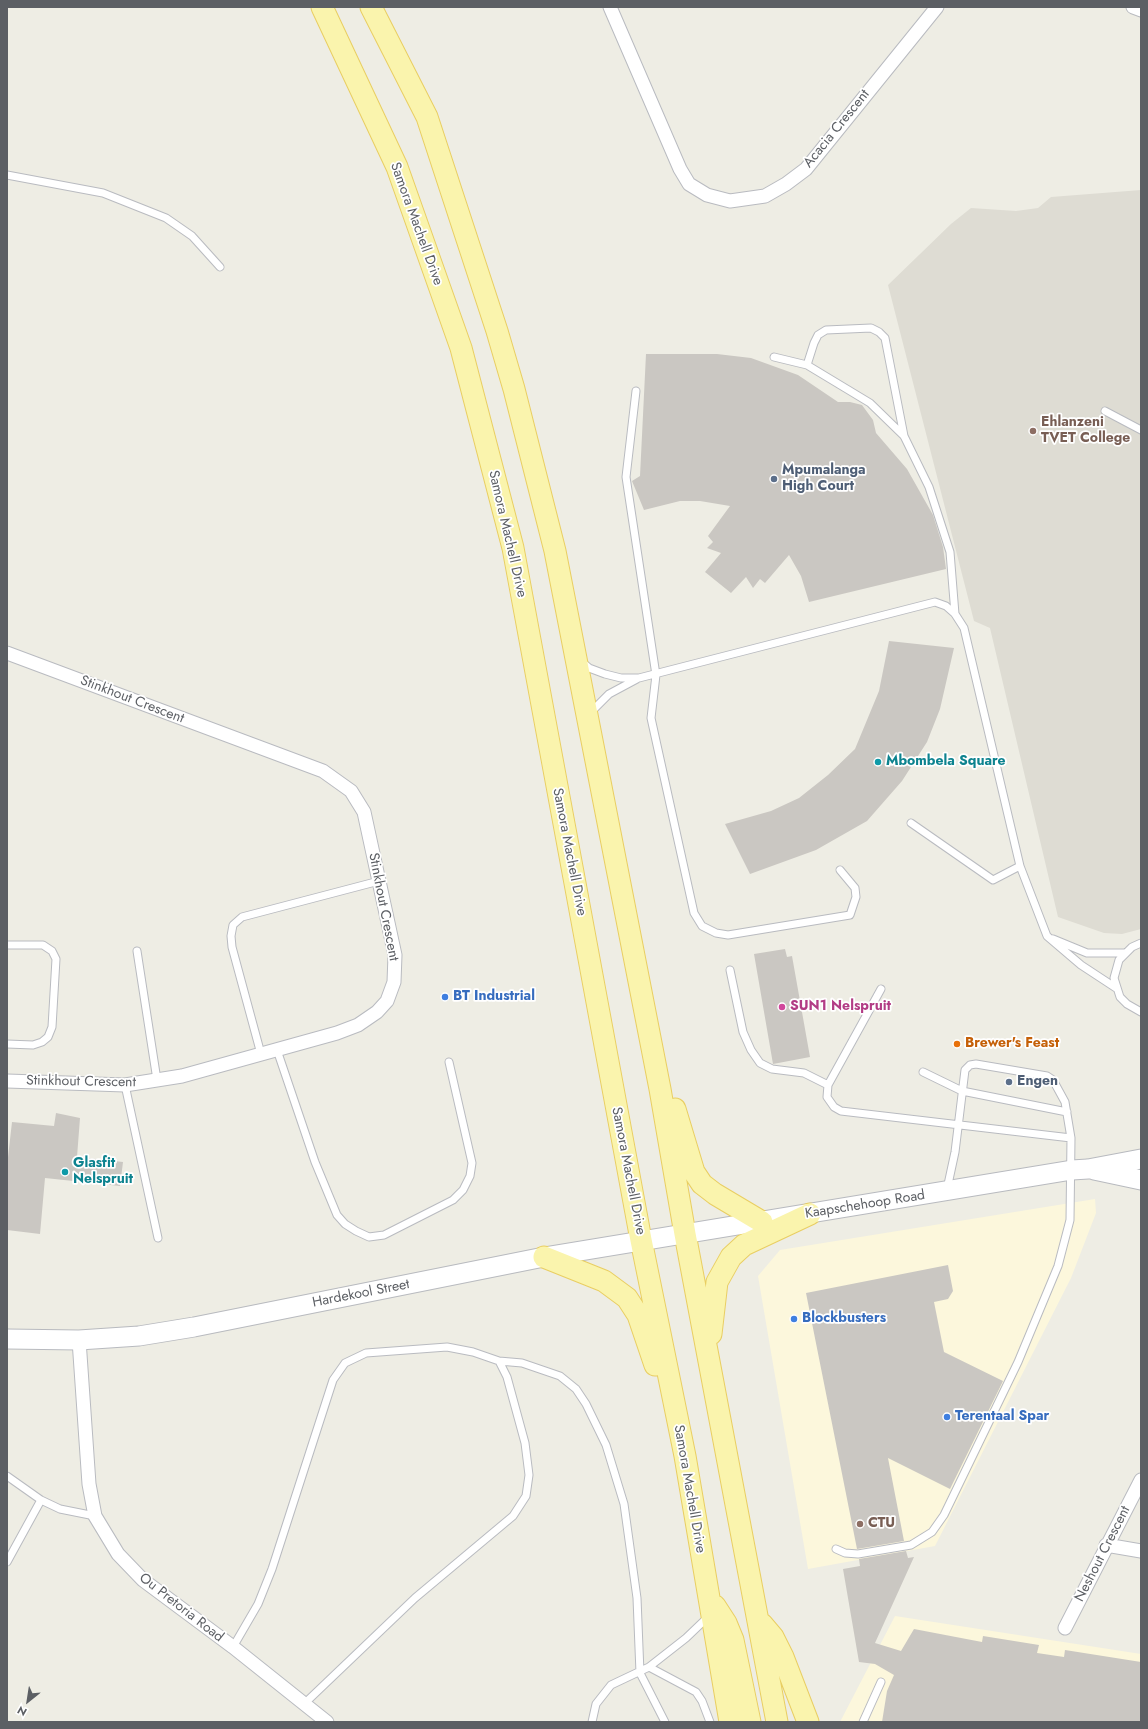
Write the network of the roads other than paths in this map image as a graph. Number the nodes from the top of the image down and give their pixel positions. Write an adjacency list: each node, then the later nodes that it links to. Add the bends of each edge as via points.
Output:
1 (322, 7): 56 (main road, Samora Machell Drive, via 397,167 461,348 513,548)
2 (371, 7): 17 (main road, via 427,117 497,331 554,551)
3 (610, 7): 4 (street, Acacia Crescent, via 680,169 689,184 707,195 730,201 766,196 806,169)
4 (937, 7)
5 (1133, 7): 6 (street)
6 (1141, 10)
7 (7, 175): 8 (lane, via 103,193 166,218 192,236)
8 (220, 267)
9 (774, 358): 10 (lane)
10 (807, 365): 14 (lane, via 870,403); 14 (lane, via 818,335 826,330 871,328 879,332 885,338)
11 (636, 391): 18 (lane, via 626,477)
12 (1105, 411): 13 (lane)
13 (1141, 430)
14 (904, 436): 15 (lane, via 929,486 950,552)
15 (955, 614): 18 (lane, via 946,606 935,602); 22 (lane, via 964,628)
16 (7, 653): 24 (street, Stinkhout Crescent, via 323,771 351,791 364,812)
17 (576, 659): 19 (lane, via 604,674 621,678); 20 (main road)
18 (656, 675): 19 (lane); 23 (lane, via 651,718 694,913 702,926 716,933 728,935 850,915 856,897 855,888)
19 (639, 678): 20 (lane, via 609,694)
20 (587, 717): 31 (main road)
21 (912, 823): 22 (lane, via 992,880)
22 (1020, 866): 25 (lane)
23 (840, 870)
24 (380, 881): 36 (street, Stinkhout Crescent, via 395,955 394,982 387,1001 377,1012 358,1025); 37 (lane, via 242,918 233,925 232,947)
25 (1047, 936): 29 (lane, via 1087,953); 32 (lane, via 1081,965)
26 (1141, 943): 29 (lane)
27 (7, 944): 35 (lane, via 43,945 52,951 56,959 52,1027 48,1037 33,1045)
28 (137, 951): 40 (lane)
29 (1124, 953): 32 (lane, via 1115,969)
30 (730, 970): 43 (lane, via 743,1032 760,1062 772,1069 804,1073)
31 (636, 972): 53 (main road, via 694,1172 702,1184 715,1194); 54 (main road, via 660,1089)
32 (1116, 988): 34 (lane, via 1127,1004)
33 (881, 989): 43 (lane)
34 (1141, 1012)
35 (7, 1044)
36 (277, 1050): 37 (street, Stinkhout Crescent); 38 (lane, via 315,1162 337,1215 345,1224 370,1237 384,1235 453,1200 463,1190 470,1176 472,1163)
37 (261, 1054): 40 (street, Stinkhout Crescent, via 182,1076)
38 (449, 1062)
39 (923, 1072): 44 (lane)
40 (157, 1080): 42 (street, Stinkhout Crescent)
41 (7, 1081): 42 (street, Stinkhout Crescent)
42 (125, 1085): 55 (lane)
43 (828, 1085): 46 (lane, via 830,1103 841,1111)
44 (962, 1091): 45 (lane); 45 (lane, via 965,1070 970,1065 1048,1076 1065,1102); 46 (lane)
45 (1066, 1112): 47 (lane)
46 (958, 1125): 47 (lane); 51 (lane)
47 (1071, 1138): 49 (lane)
48 (1138, 1156): 49 (main road, Kaapschehoop Road, via 1107,1166)
49 (1080, 1170): 50 (main road); 51 (main road, Kaapschehoop Road); 68 (lane, via 1058,1266 1018,1362 944,1515 932,1532 911,1545 858,1554)
50 (1141, 1180)
51 (947, 1192): 52 (main road, Kaapschehoop Road)
52 (810, 1214): 53 (main road, Kaapschehoop Road); 60 (main road, via 744,1245 731,1257 717,1282)
53 (762, 1222): 54 (main road, Kaapschehoop Road)
54 (685, 1234): 56 (main road, Kaapschehoop Road); 60 (main road)
55 (158, 1238)
56 (641, 1240): 57 (main road, Hardekool Street); 62 (main road, Samora Machell Drive)
57 (544, 1257): 59 (main road, Hardekool Street, via 194,1327 139,1336); 62 (main road, via 604,1281 627,1298 638,1315)
58 (7, 1339): 59 (main road)
59 (79, 1340): 66 (street, Ou Pretoria Road, via 89,1484)
60 (709, 1360): 72 (main road)
61 (499, 1361): 74 (lane, via 447,1347 366,1352 345,1362 333,1380 272,1569 258,1604); 76 (lane, via 522,1363 560,1376 576,1389 606,1445 624,1504 637,1598); 78 (lane, via 507,1377 525,1443 529,1475 526,1496 513,1516 416,1598)
62 (685, 1456): 71 (main road, Samora Machell Drive)
63 (7, 1476): 65 (lane)
64 (1141, 1480): 67 (street, Neshout Crescent)
65 (41, 1500): 66 (lane, via 60,1509); 70 (lane)
66 (95, 1516): 74 (street, Ou Pretoria Road, via 118,1554 143,1580)
67 (1106, 1545): 69 (street); 73 (street, Neshout Crescent)
68 (836, 1549)
69 (1141, 1551)
70 (7, 1562)
71 (709, 1604): 75 (lane, via 686,1638); 83 (main road, Samora Machell Drive); 84 (main road, via 726,1623 733,1640)
72 (757, 1619): 85 (main road); 86 (main road, via 773,1637 783,1657)
73 (1065, 1628)
74 (233, 1647): 78 (street, Ou Pretoria Road)
75 (649, 1667): 76 (lane); 82 (lane, via 696,1692)
76 (640, 1673): 80 (lane, via 611,1685 596,1704); 81 (lane)
77 (881, 1682): 87 (lane)
78 (304, 1704): 79 (street, Ou Pretoria Road)
79 (327, 1722)
80 (592, 1722)
81 (665, 1722)
82 (710, 1722)
83 (730, 1722)
84 (750, 1722)
85 (777, 1722)
86 (808, 1722)
87 (863, 1722)

